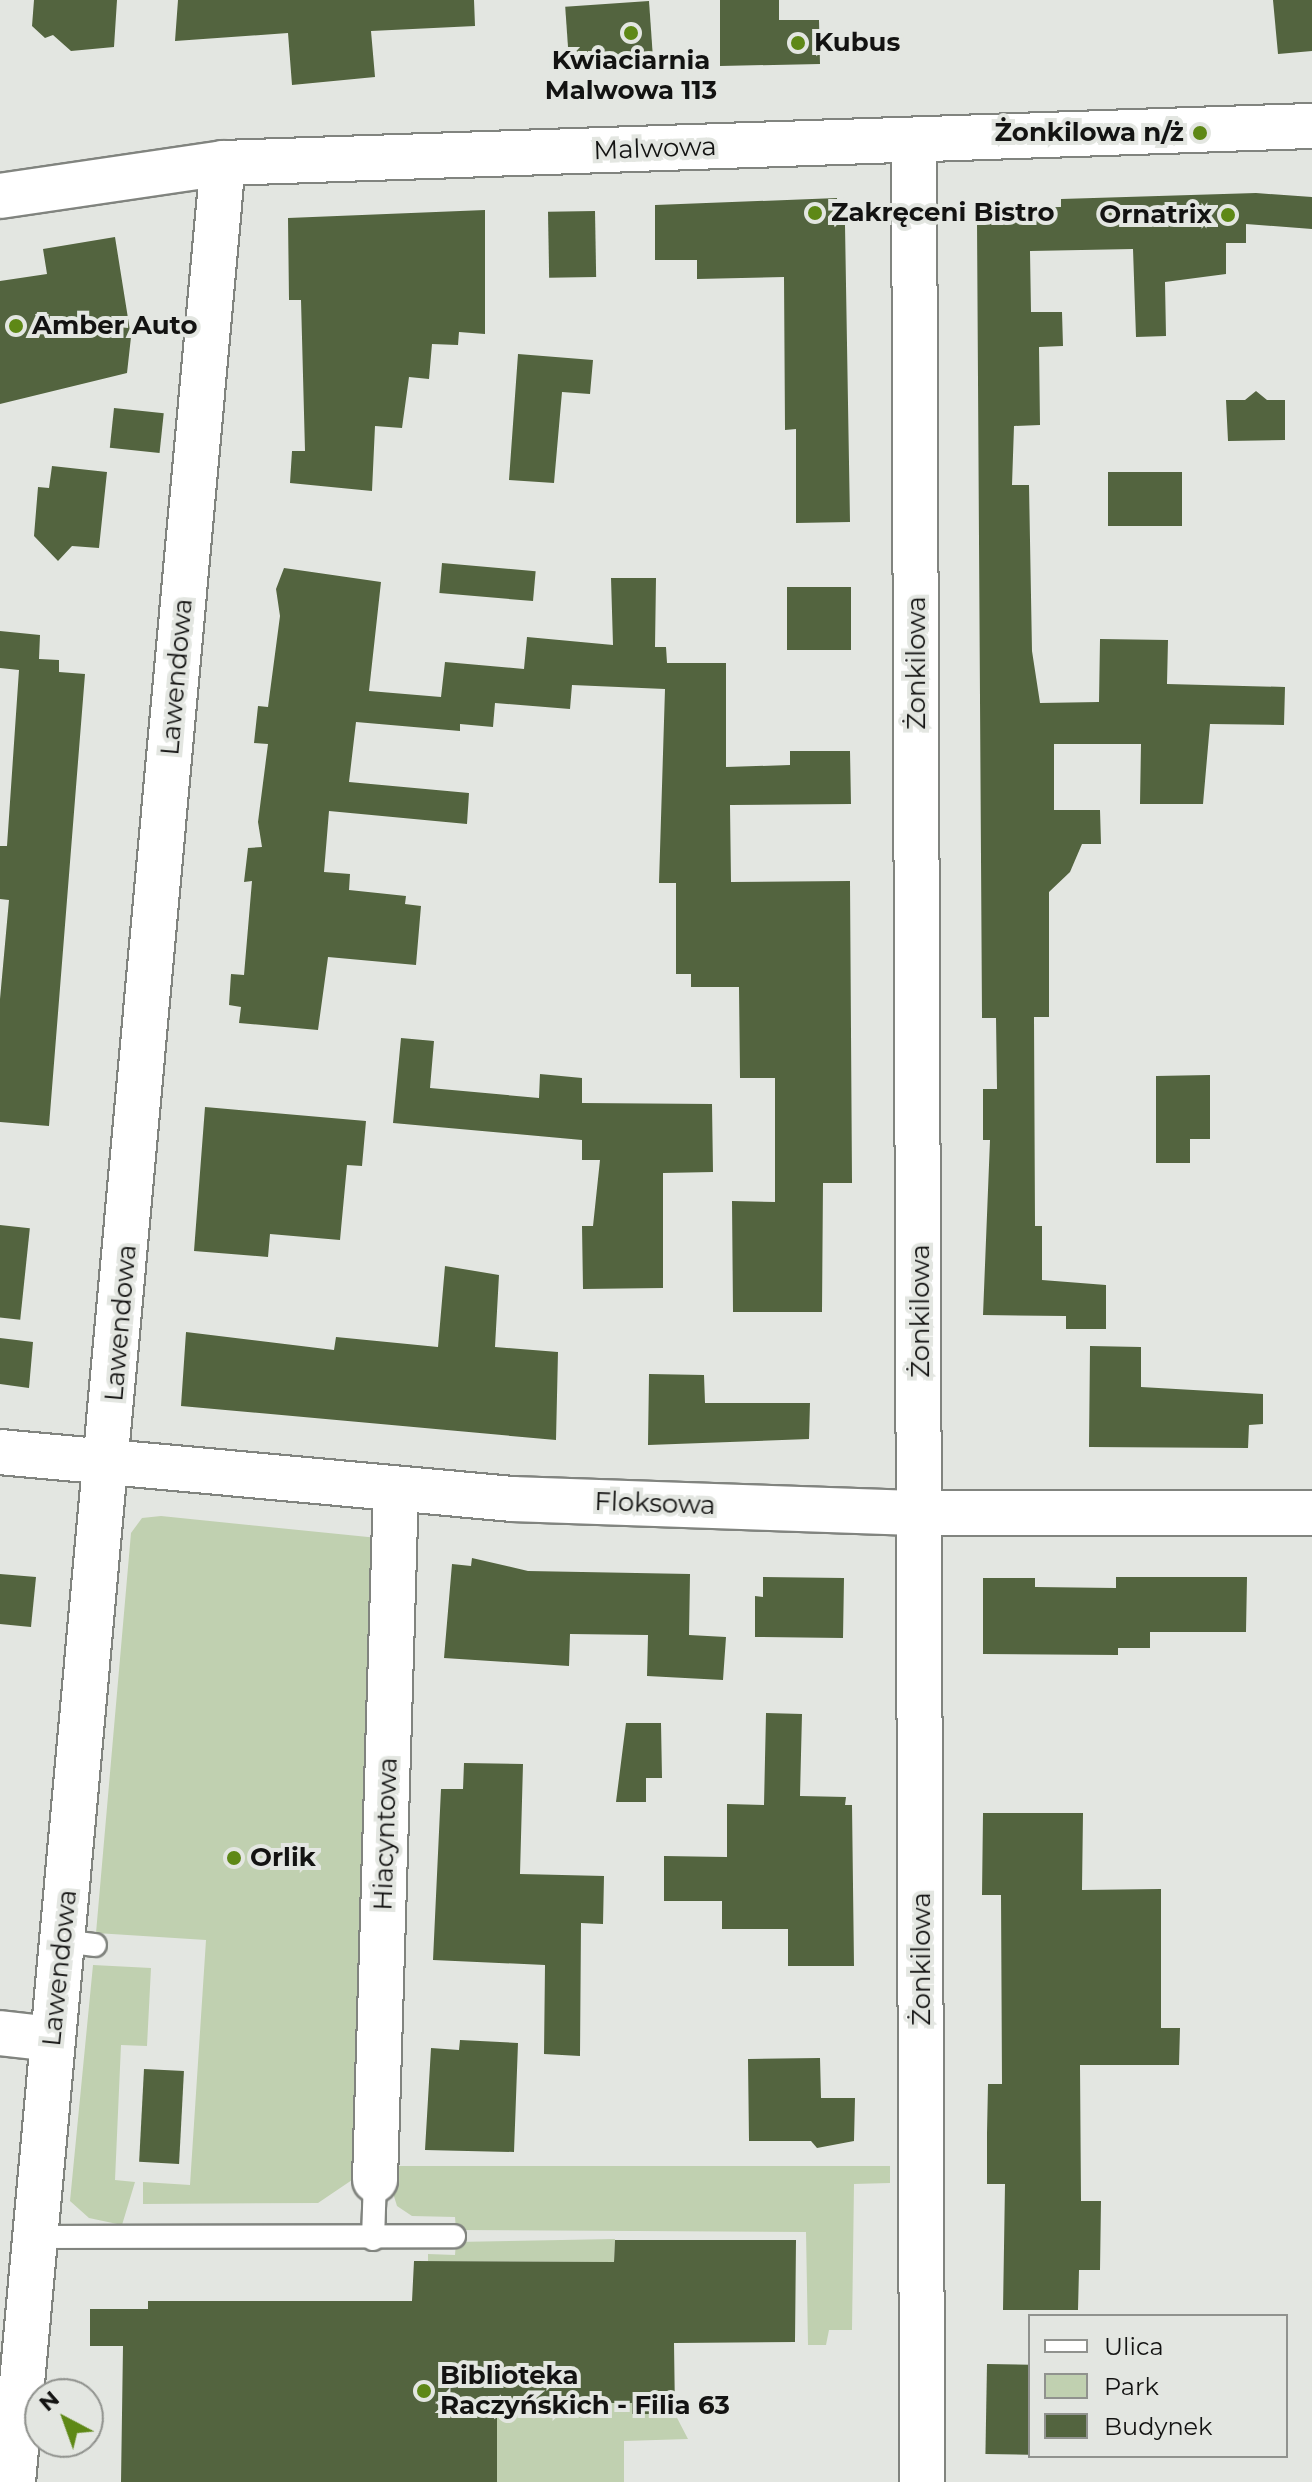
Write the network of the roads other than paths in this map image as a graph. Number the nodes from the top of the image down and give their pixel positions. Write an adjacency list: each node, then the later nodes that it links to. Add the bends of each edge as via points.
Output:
1 (1312, 126): 2 (street, Malwowa)
2 (914, 141): 3 (street, Malwowa); 8 (street, Żonkilowa)
3 (223, 163): 4 (street, Malwowa); 6 (street, Lawendowa)
4 (0, 196)
5 (0, 1452): 6 (street, Floksowa)
6 (109, 1465): 7 (street, Floksowa); 11 (street, Lawendowa, via 78,1943)
7 (396, 1489): 8 (street, Floksowa); 12 (street, Hiacyntowa)
8 (922, 1513): 9 (street, Floksowa); 17 (street, Żonkilowa)
9 (1312, 1513)
10 (0, 2033): 11 (street)
11 (53, 2039): 14 (street, Lawendowa)
12 (375, 2180): 15 (lane)
13 (454, 2236): 15 (lane)
14 (35, 2237): 15 (lane); 16 (street, Lawendowa)
15 (373, 2239)
16 (13, 2482)
17 (922, 2482)

